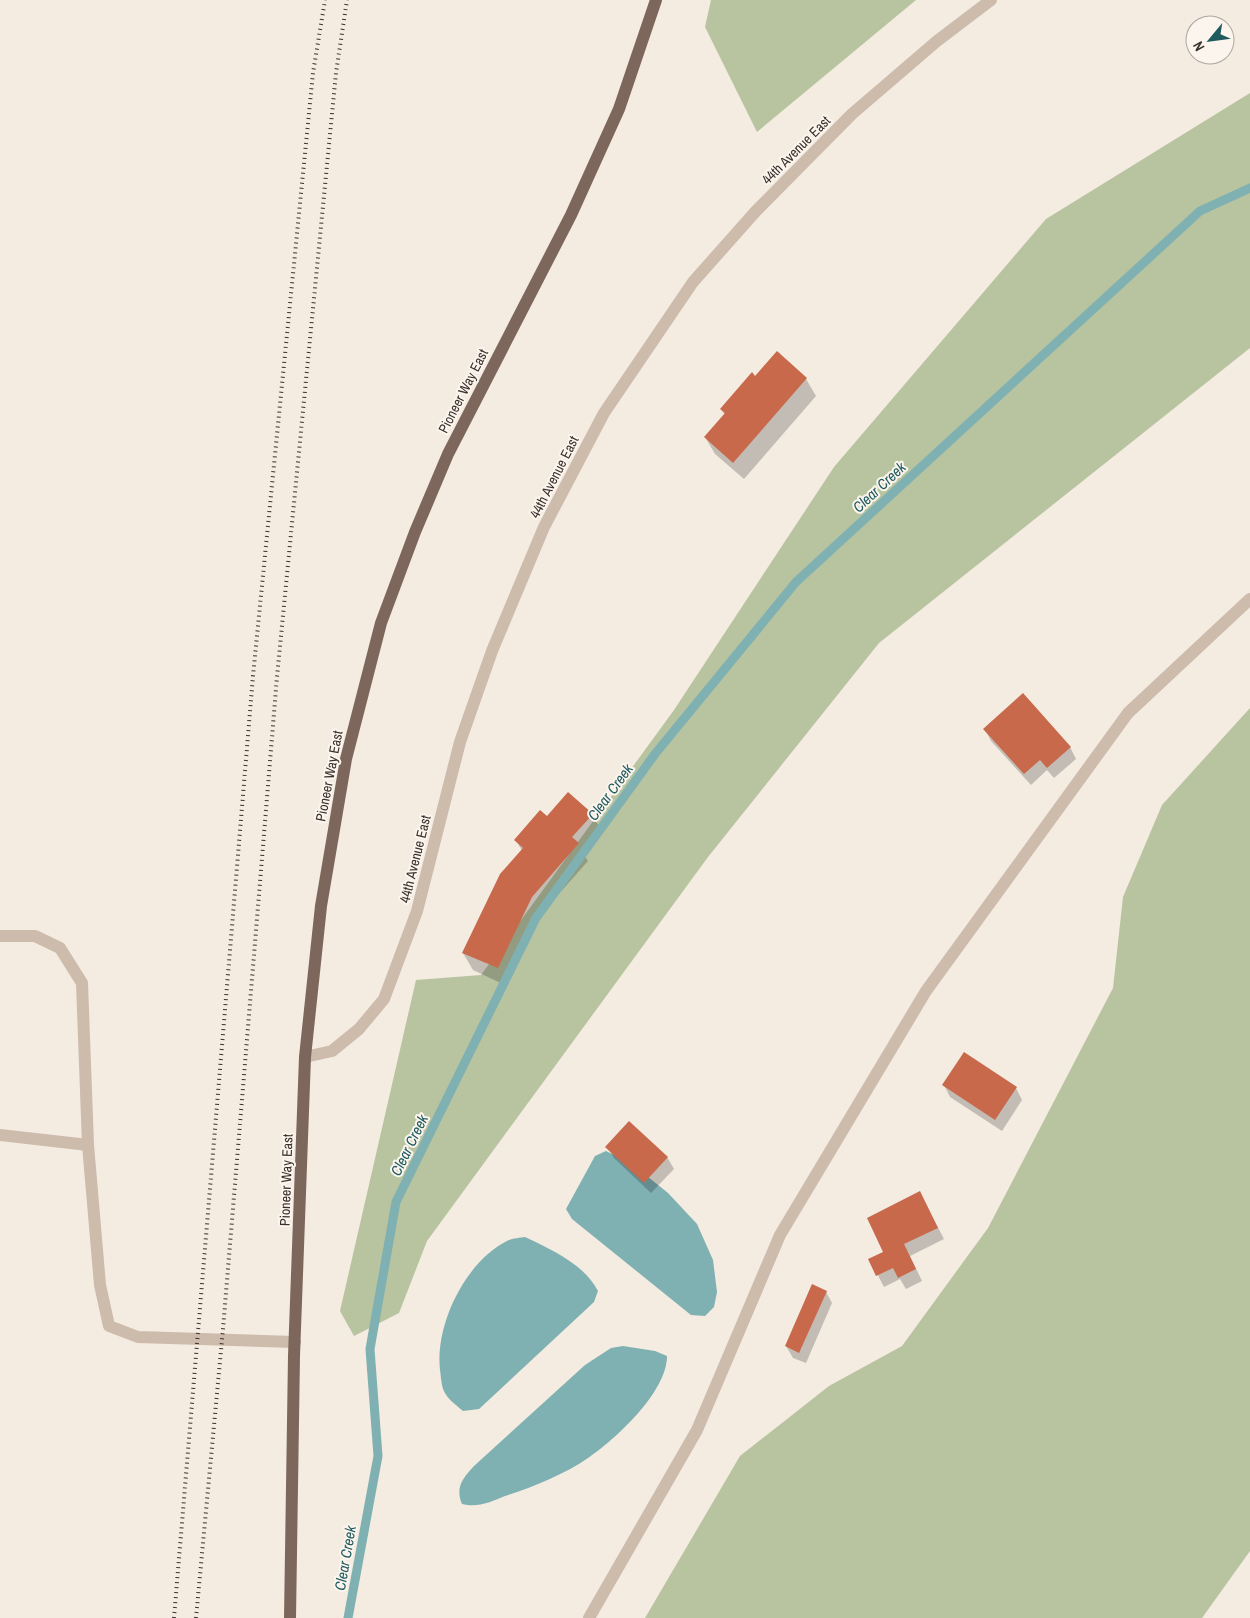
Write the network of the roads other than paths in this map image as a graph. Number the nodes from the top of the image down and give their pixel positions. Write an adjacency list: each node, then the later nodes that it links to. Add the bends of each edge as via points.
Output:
1 (656, 0): 5 (main road, Pioneer Way East, via 620,109 571,215 448,454 381,623 346,759 321,906)
2 (991, 0): 5 (street, 44th Avenue East, via 852,114 756,211 693,282 604,413 544,527 492,651 460,742 417,911 384,999 359,1029 332,1051)
3 (1250, 599): 10 (street, via 1128,712 926,991 780,1235 697,1430)
4 (0, 936): 7 (street, via 35,936 60,948 82,983)
5 (306, 1057): 8 (main road, Pioneer Way East)
6 (0, 1135): 7 (street)
7 (88, 1145): 8 (street, via 100,1284 109,1326 138,1337)
8 (295, 1342): 9 (main road, Pioneer Way East)
9 (290, 1618)
10 (589, 1618)

